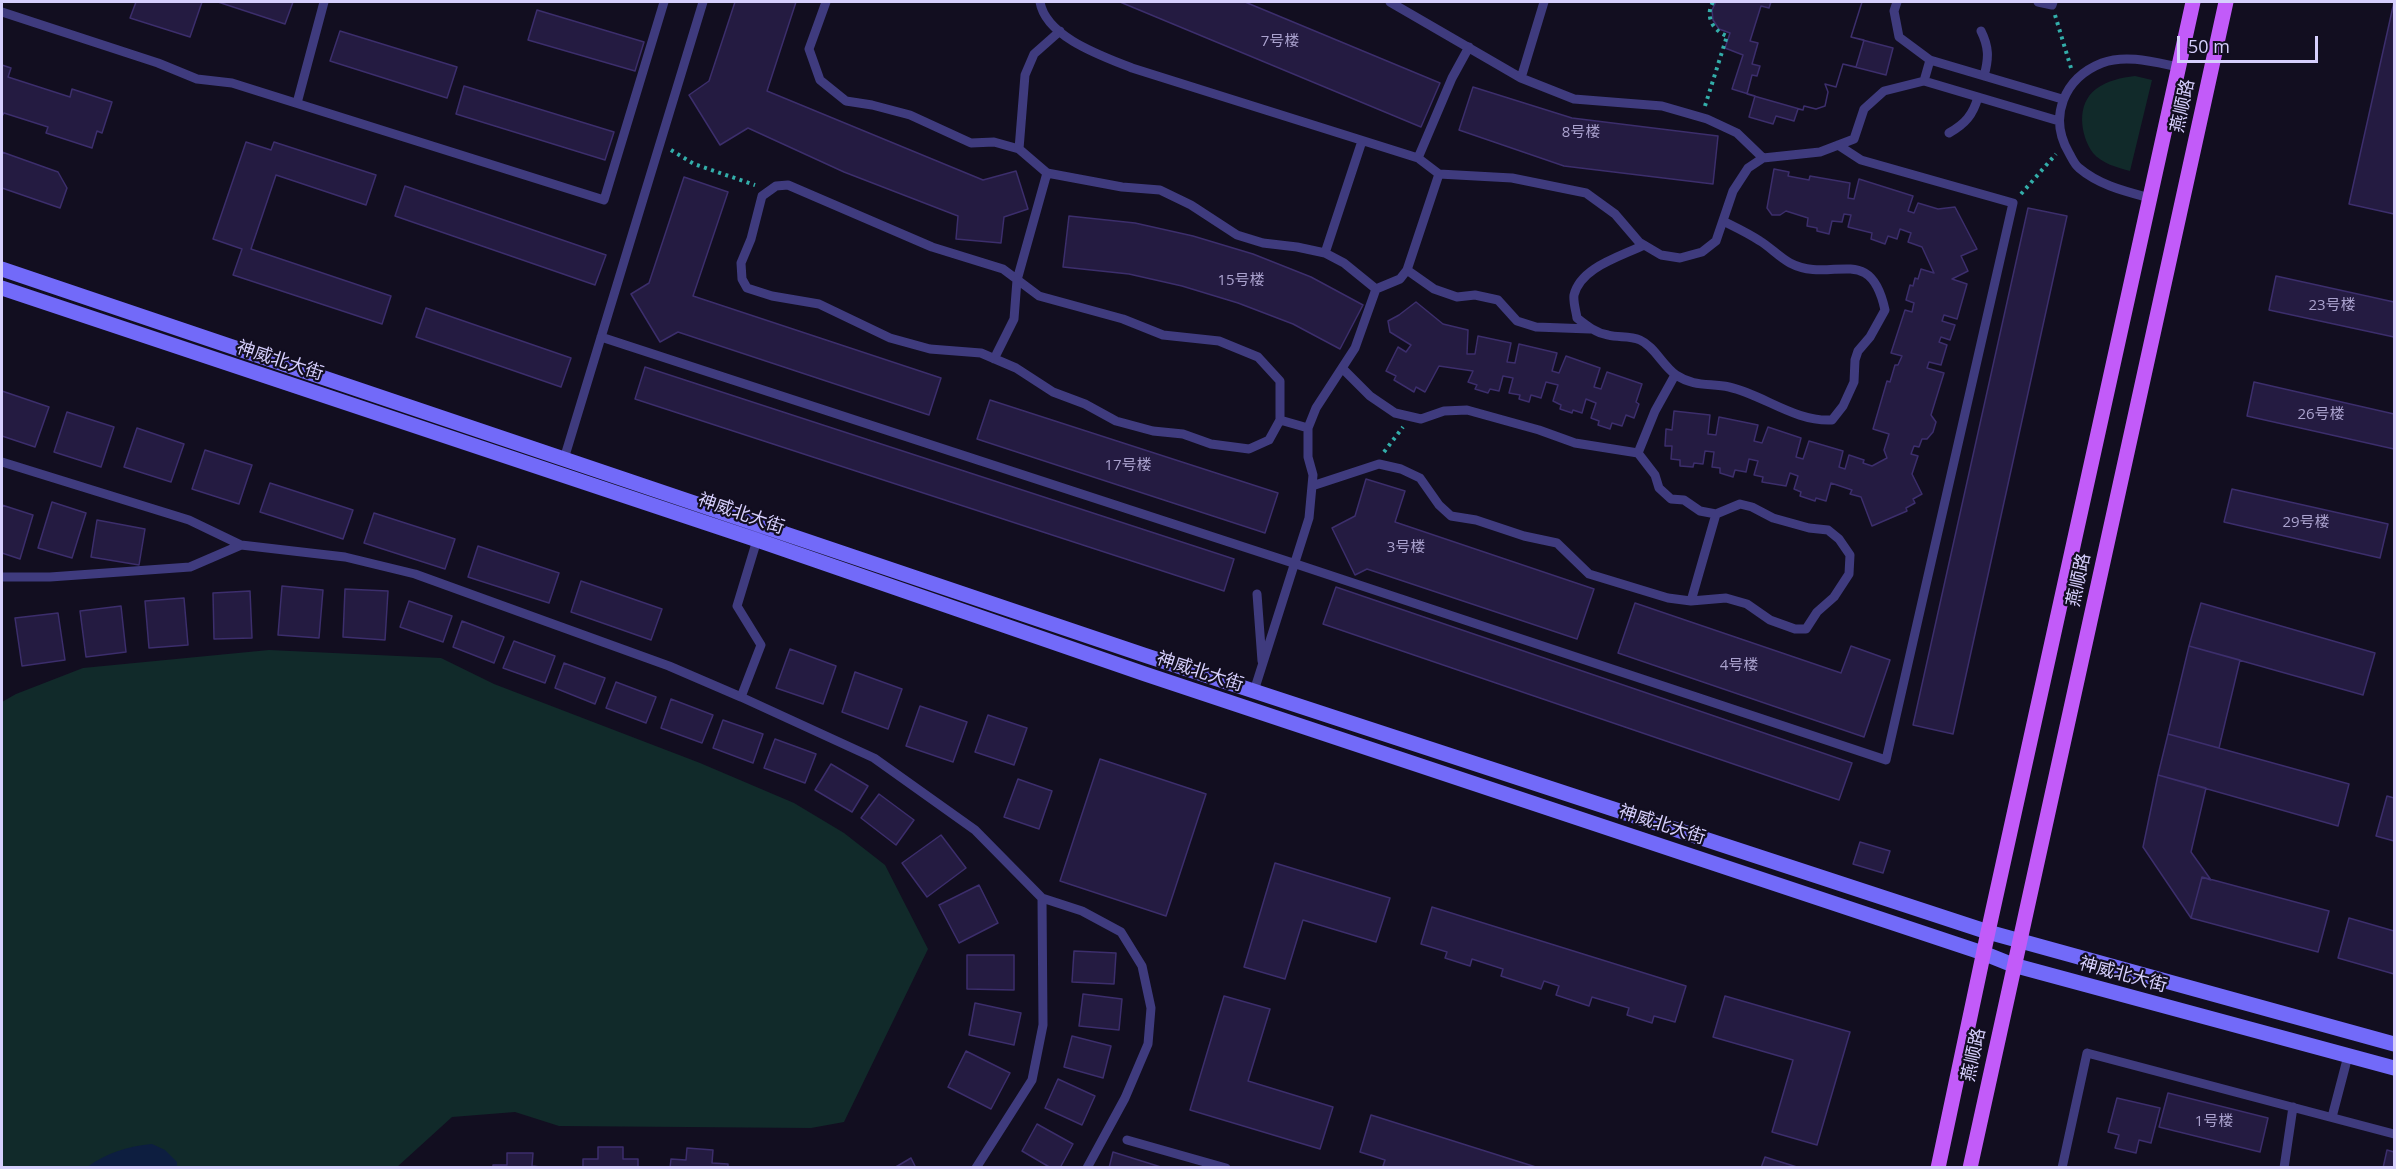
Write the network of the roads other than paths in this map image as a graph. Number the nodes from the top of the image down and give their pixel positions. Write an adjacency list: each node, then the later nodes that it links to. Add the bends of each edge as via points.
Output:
1 (324, 2): 24 (lane)
2 (664, 2): 24 (lane, via 604,200)
3 (703, 2): 44 (lane)
4 (826, 2): 29 (lane, via 809,49 820,80 846,101 910,115 971,143 994,142)
5 (1040, 2): 14 (lane, via 1046,18)
6 (1390, 2): 16 (lane)
7 (1544, 2): 20 (lane)
8 (1897, 2): 17 (lane, via 1894,11 1899,37)
9 (2038, 2): 12 (lane)
10 (2193, 2): 18 (main road, 燕顺路)
11 (2226, 2): 66 (main road, 燕顺路)
12 (2052, 3)
13 (2, 12): 24 (lane, via 197,79 232,83)
14 (1060, 31): 27 (lane, via 1089,51 1132,68); 29 (lane, via 1034,54 1025,75)
15 (1981, 31): 19 (lane, via 1988,59)
16 (1469, 47): 20 (lane); 31 (lane)
17 (1930, 60): 19 (lane); 21 (lane)
18 (2178, 67): 23 (lane, via 2136,58 2102,63 2075,80); 34 (main road, 燕顺路)
19 (1984, 76): 23 (lane)
20 (1521, 78): 30 (lane, via 1574,99 1662,106 1701,118 1737,133)
21 (1924, 81): 22 (lane); 28 (lane, via 1884,91 1864,109 1854,139)
22 (1978, 97): 25 (lane); 26 (lane, via 1974,112)
23 (2062, 99): 25 (lane)
24 (297, 103)
25 (2058, 121): 34 (lane, via 2064,145 2077,167 2109,187)
26 (1949, 134)
27 (1362, 141): 31 (lane); 37 (lane)
28 (1838, 145): 30 (lane, via 1820,153); 57 (lane, via 1861,160 2013,203 1886,760)
29 (1019, 149): 32 (lane)
30 (1763, 158): 35 (lane, via 1748,168 1733,191)
31 (1418, 159): 33 (lane)
32 (1047, 173): 37 (lane, via 1160,190 1237,235); 40 (lane)
33 (1439, 174): 36 (lane, via 1512,178 1587,193 1615,214); 39 (lane)
34 (2150, 198): 65 (main road, 燕顺路)
35 (1723, 221): 36 (lane, via 1716,241 1702,252 1680,258 1661,255); 47 (lane, via 1803,268 1826,271 1853,267 1866,274 1877,285 1885,310 1858,351 1854,382 1832,420 1816,421 1757,395 1697,385)
36 (1644, 245): 43 (lane, via 1592,269 1581,280 1574,297 1577,318)
37 (1325, 253): 42 (lane)
38 (2, 269): 51 (street, 神威北大街)
39 (1407, 270): 42 (lane, via 1400,279); 43 (lane, via 1434,290 1457,297 1475,295 1498,300 1517,321 1536,327)
40 (1017, 279): 45 (lane, via 1014,319); 45 (lane, via 1003,269 932,247 788,185 776,186 762,196 741,263 741,279 747,288 819,304 890,338 930,349 981,353); 48 (lane, via 1039,296 1163,335 1219,341 1258,357 1280,381)
41 (2, 288): 55 (street, 神威北大街)
42 (1376, 289): 46 (lane, via 1355,348)
43 (1590, 329): 47 (lane, via 1642,341)
44 (601, 337): 51 (lane); 57 (lane)
45 (994, 359): 48 (lane, via 1016,368 1053,393 1116,421 1153,432 1183,434 1211,444 1249,449 1269,440)
46 (1342, 368): 49 (lane); 50 (lane, via 1370,396 1395,413 1421,419 1444,411 1467,410 1575,443)
47 (1675, 375): 50 (lane)
48 (1280, 420): 49 (lane)
49 (1308, 428): 53 (lane)
50 (1638, 453): 54 (lane, via 1655,474 1659,489 1671,499 1684,500 1700,511)
51 (564, 459): 62 (street, 神威北大街)
52 (2, 462): 56 (lane, via 189,520)
53 (1312, 486): 57 (lane, via 1309,518); 60 (lane, via 1379,464 1401,469 1420,478 1451,516 1557,543 1588,574)
54 (1716, 514): 60 (lane); 60 (lane, via 1740,504 1773,518 1828,530 1850,555 1849,574 1806,629 1770,620 1747,604 1726,598)
55 (758, 540): 63 (lane, via 737,606 761,645); 67 (street, 神威北大街, via 1145,674)
56 (241, 545): 58 (lane, via 190,567 50,578); 63 (lane, via 345,557 415,574 669,666)
57 (1296, 564): 61 (lane)
58 (2, 577)
59 (1257, 594): 61 (lane)
60 (1691, 601)
61 (1262, 666): 62 (lane)
62 (1254, 691): 65 (street, 神威北大街)
63 (741, 697): 64 (lane, via 874,758 975,830)
64 (1042, 898): 76 (lane, via 1043,1025 1032,1080); 77 (lane, via 1082,911 1121,932 1142,966 1151,1008 1148,1044 1125,1098)
65 (1988, 932): 66 (street, 神威北大街); 67 (main road, 燕顺路)
66 (2019, 941): 68 (main road, 燕顺路); 69 (street, 神威北大街)
67 (1983, 953): 68 (street, 神威北大街); 79 (main road, 燕顺路)
68 (2013, 965): 70 (street, 神威北大街); 80 (main road, 燕顺路)
69 (2394, 1044)
70 (2348, 1056): 71 (street, 神威北大街); 73 (lane)
71 (2394, 1068)
72 (2293, 1107): 73 (lane); 81 (lane, via 2087,1053); 82 (lane)
73 (2332, 1117): 74 (lane)
74 (2394, 1134)
75 (1127, 1140): 78 (lane)
76 (976, 1167)
77 (1087, 1167)
78 (1226, 1167)
79 (1938, 1167)
80 (1970, 1167)
81 (2062, 1167)
82 (2284, 1167)

